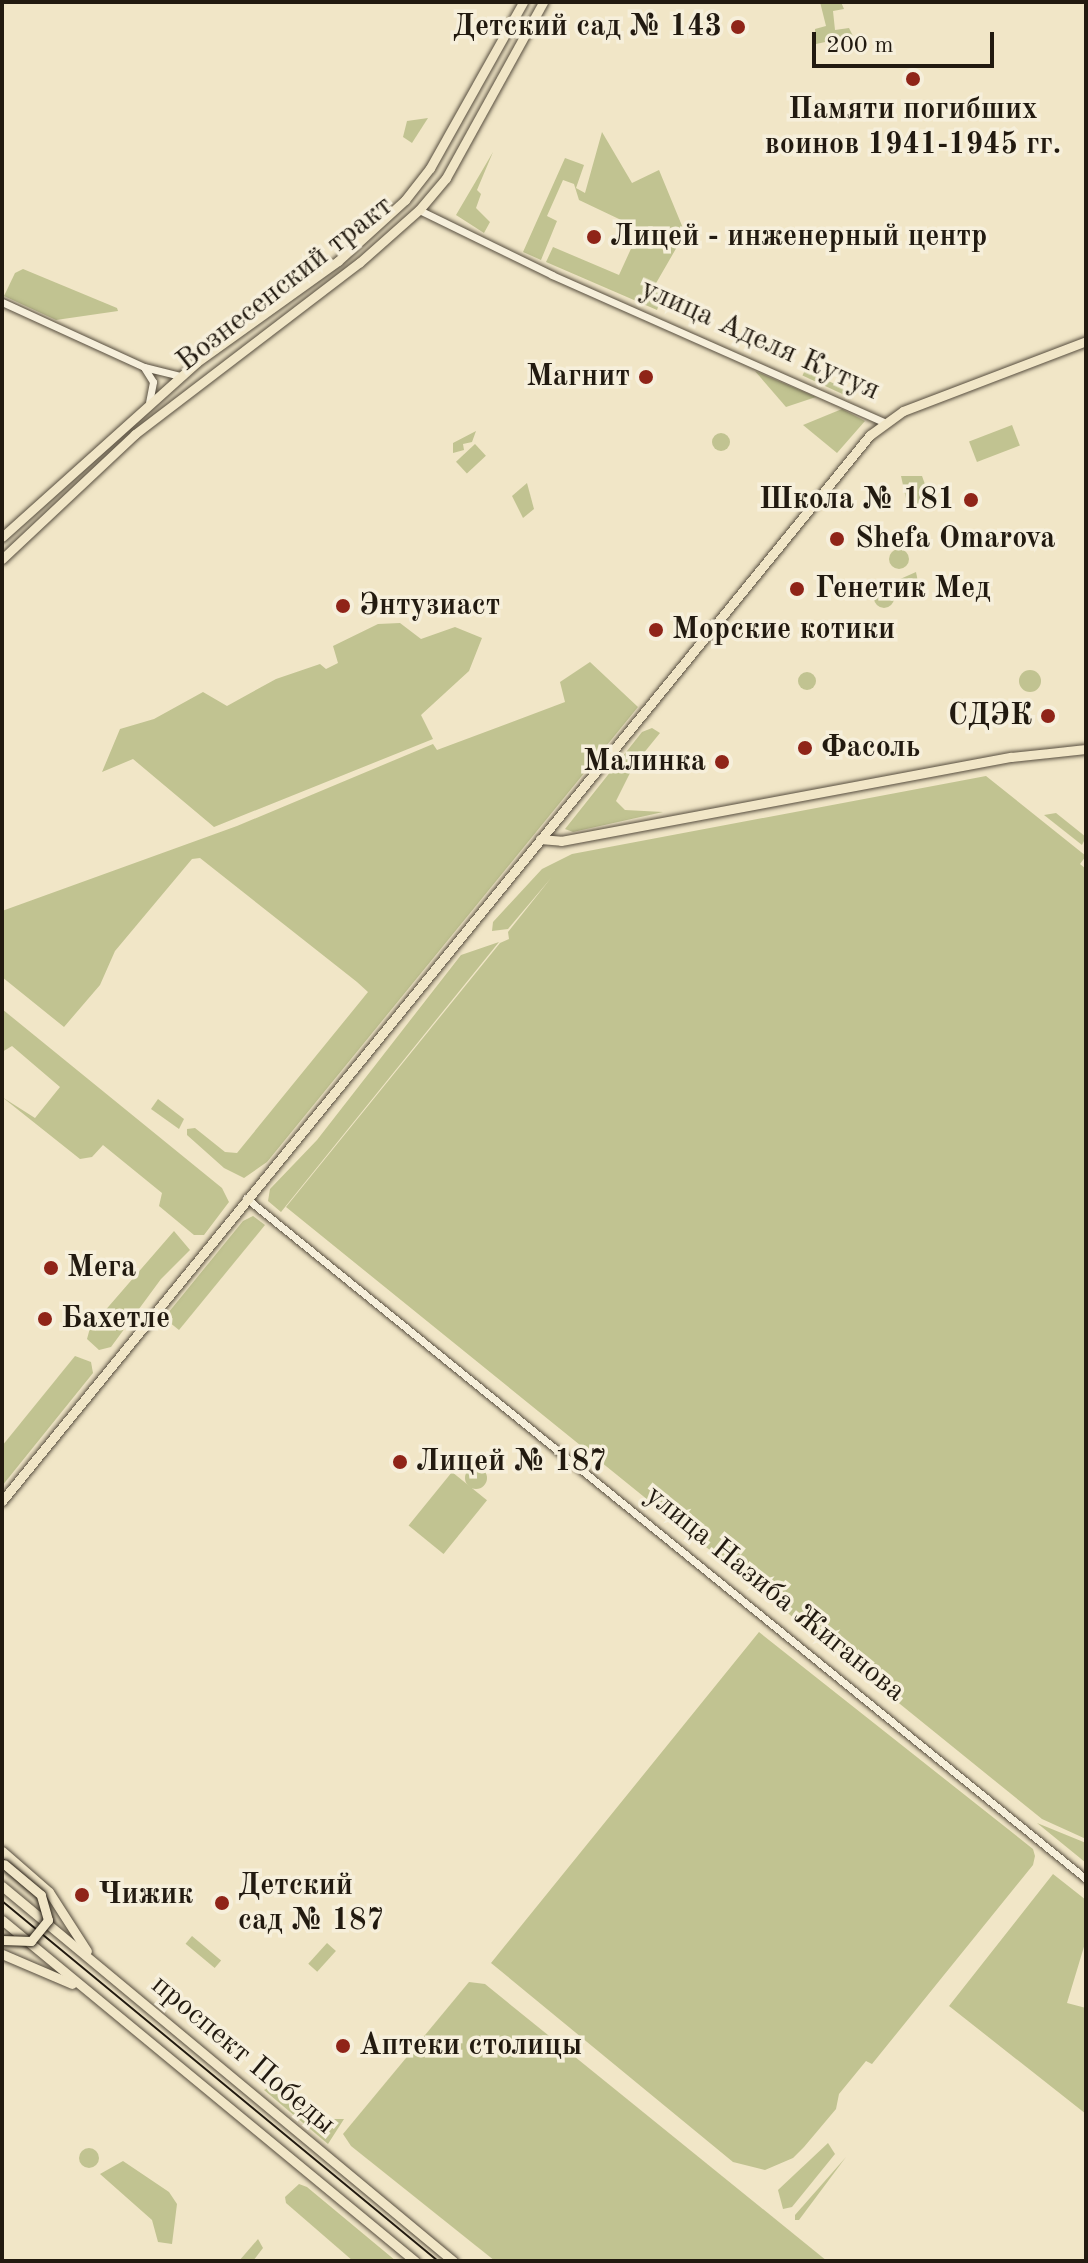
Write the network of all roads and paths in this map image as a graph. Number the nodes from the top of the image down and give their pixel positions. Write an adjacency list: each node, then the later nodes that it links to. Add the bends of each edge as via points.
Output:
1 (523, 2): 7 (main road, Вознесенский тракт, via 437,157 405,200 338,261)
2 (543, 2): 3 (main road, Вознесенский тракт, via 446,178)
3 (419, 210): 9 (street, улица Аделя Кутуя); 11 (main road, Вознесенский тракт, via 359,263 135,434)
4 (2, 302): 6 (street)
5 (1086, 341): 9 (main road, улица Аделя Кутуя)
6 (144, 367): 7 (street); 8 (street, via 153,382)
7 (180, 376): 8 (main road, Вознесенский тракт)
8 (149, 402): 10 (main road, Вознесенский тракт)
9 (884, 422): 13 (main road)
10 (2, 537)
11 (2, 559)
12 (1086, 749): 13 (main road, via 1011,757 561,841)
13 (540, 839): 14 (main road)
14 (246, 1198): 15 (main road); 18 (street, улица Назиба Жиганова)
15 (2, 1501)
16 (2, 1851): 23 (main road, via 49,1892)
17 (3, 1863): 21 (main road, bridge, via 41,1895 48,1920 31,1941)
18 (1086, 1879)
19 (2, 1886): 23 (main road, проспект Победы)
20 (2, 1920): 24 (main road, проспект Победы)
21 (2, 1940)
22 (2, 1954): 24 (main road)
23 (99, 1966): 26 (main road, проспект Победы)
24 (88, 1991): 25 (main road, проспект Победы)
25 (415, 2261)
26 (453, 2261)

